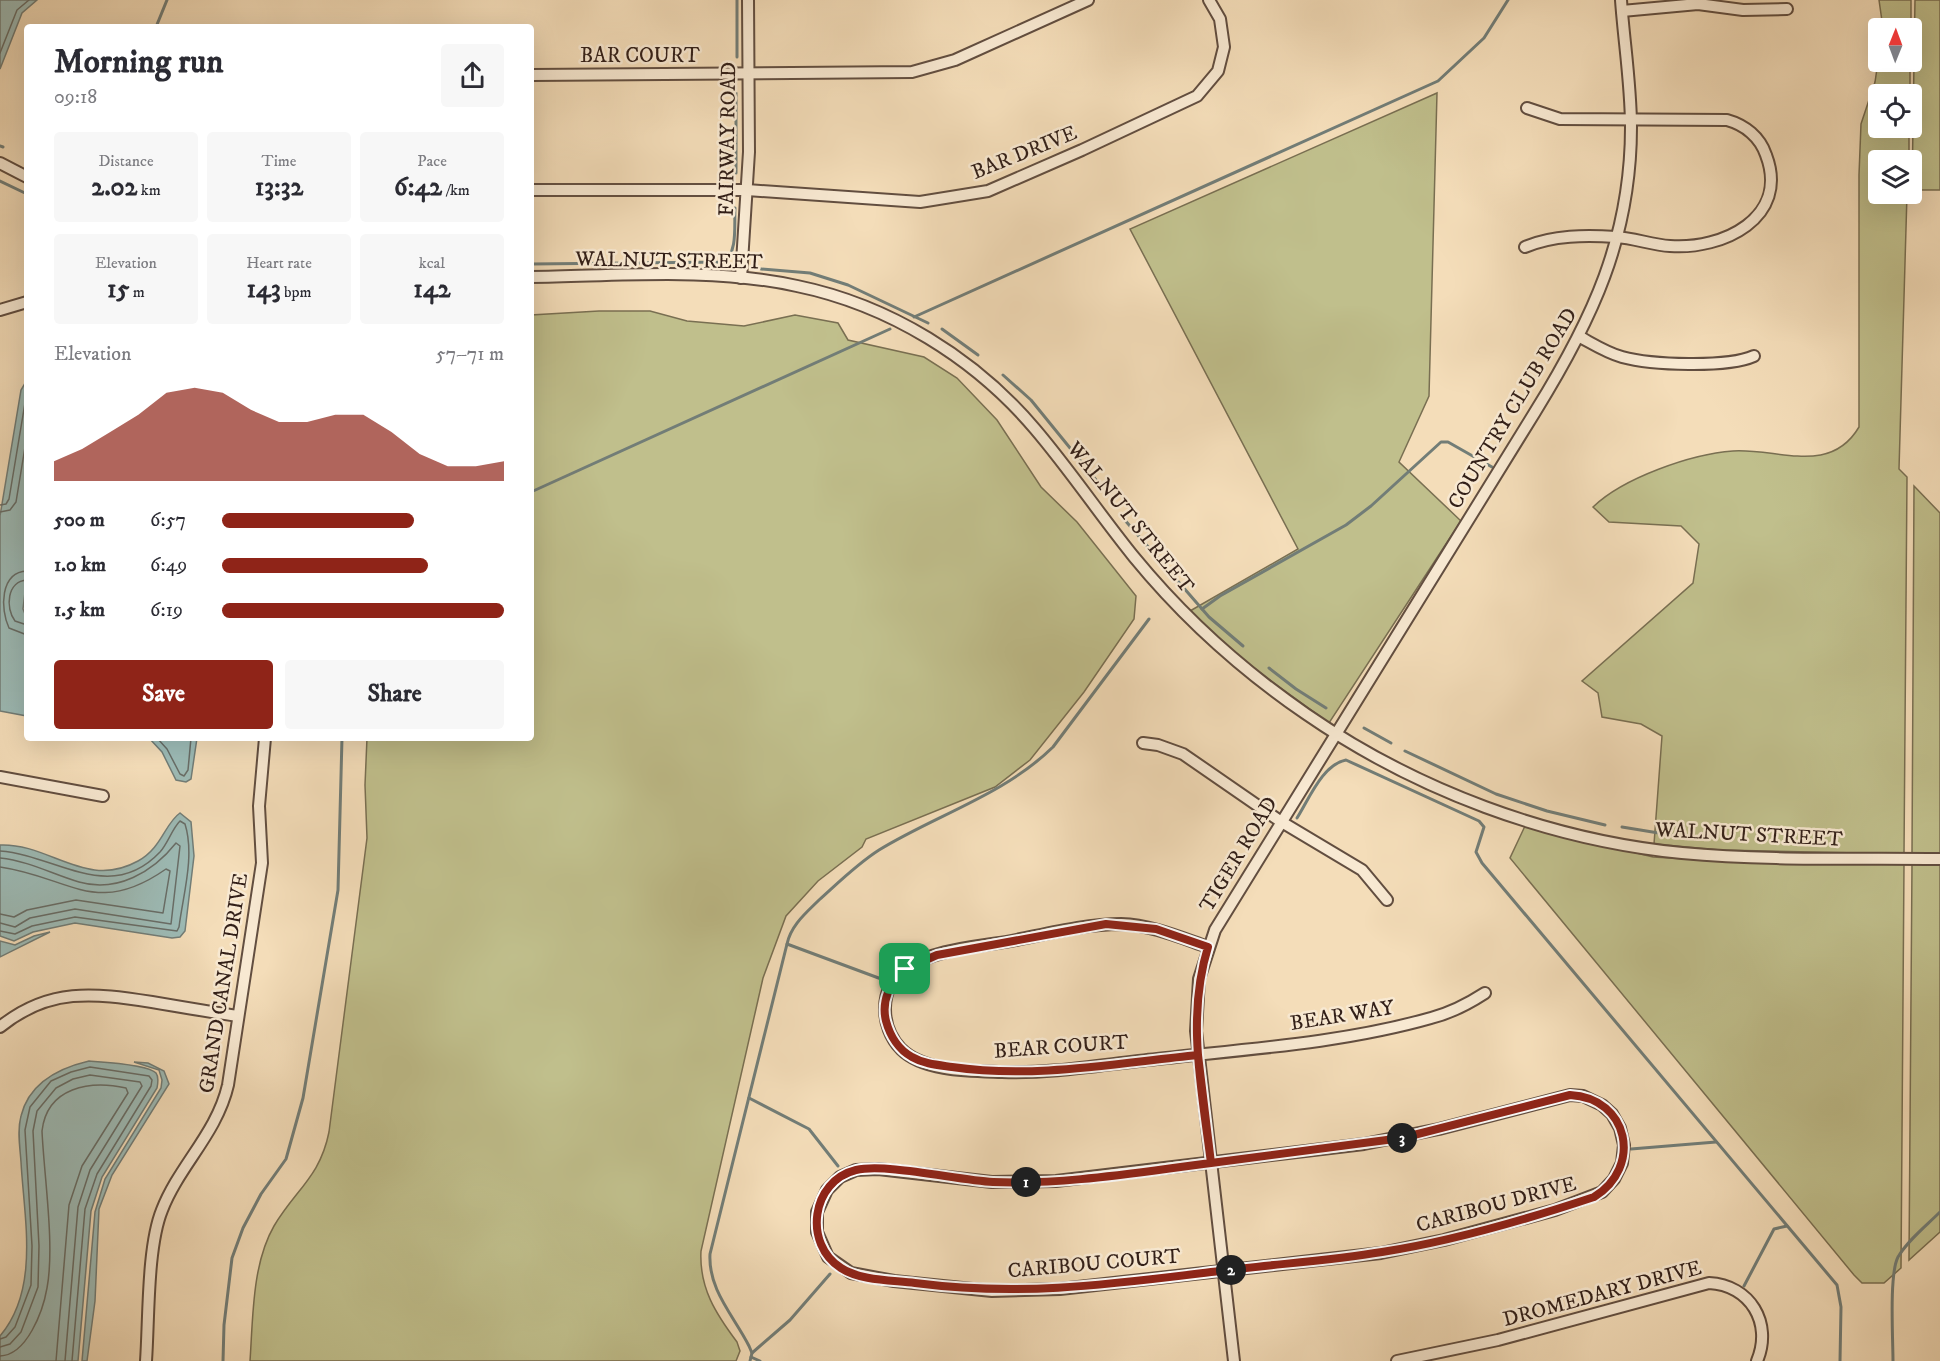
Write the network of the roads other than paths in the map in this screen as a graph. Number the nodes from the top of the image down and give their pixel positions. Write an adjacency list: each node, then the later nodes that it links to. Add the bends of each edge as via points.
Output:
1 (748, 0): 6 (street, FAIRWAY ROAD)
2 (1088, 0): 6 (street, via 927,69 900,73)
3 (1209, 0): 13 (street, BAR DRIVE, via 1220,19 1224,47 1218,70 1203,91 1190,101 1010,183 966,196 920,202)
4 (1621, 6): 5 (street, via 1698,4 1743,10); 9 (street, COUNTRY CLUB ROAD)
5 (1787, 9)
6 (748, 73): 7 (street, BAR COURT); 13 (street, FAIRWAY ROAD)
7 (534, 75)
8 (1527, 108): 9 (street, via 1560,119)
9 (1631, 120): 14 (street, COUNTRY CLUB ROAD, via 1626,190); 14 (street, via 1712,118 1734,122 1761,145 1770,166 1771,183 1768,199 1754,221 1721,239 1672,246)
10 (0, 163): 11 (street)
11 (24, 175)
12 (534, 190): 13 (street)
13 (747, 190): 17 (street, FAIRWAY ROAD)
14 (1617, 237): 15 (street, via 1559,237); 20 (street, COUNTRY CLUB ROAD, via 1601,289)
15 (1525, 247)
16 (534, 277): 17 (street, WALNUT STREET)
17 (741, 278): 22 (street, WALNUT STREET, via 799,286 870,309 925,336 976,372 1034,427 1134,557 1181,609 1260,681)
18 (24, 303): 19 (street)
19 (0, 310)
20 (1580, 337): 21 (street, via 1609,353 1641,360 1724,364); 22 (street, COUNTRY CLUB ROAD)
21 (1754, 356)
22 (1335, 733): 27 (street, TIGER ROAD); 28 (street, WALNUT STREET, via 1406,772 1481,805 1598,840 1719,856)
23 (265, 741): 32 (street, GRAND CANAL DRIVE, via 259,806 262,863)
24 (1143, 743): 27 (street, via 1183,754)
25 (0, 777): 26 (street)
26 (103, 796)
27 (1280, 821): 29 (street, via 1362,870); 30 (street, TIGER ROAD)
28 (1940, 859)
29 (1387, 900)
30 (1208, 947): 34 (street, TIGER ROAD, via 1196,1005); 34 (street, BEAR COURT, via 1139,926 1089,926 919,961 896,978 885,1002 886,1022 896,1043 912,1058 927,1064 1036,1072)
31 (1485, 993): 34 (street, BEAR WAY, via 1439,1016 1393,1028)
32 (238, 1016): 33 (street, via 82,994 35,1005); 37 (street, GRAND CANAL DRIVE, via 222,1105 158,1220)
33 (0, 1027)
34 (1198, 1055): 35 (street, TIGER ROAD)
35 (1211, 1163): 36 (street, TIGER ROAD); 36 (street, CARIBOU COURT, via 1026,1182 856,1170 840,1177 827,1190 817,1212 817,1232 828,1257 851,1273 954,1288 1060,1289); 36 (street, CARIBOU DRIVE, via 1402,1138 1570,1095 1590,1098 1607,1109 1620,1128 1624,1145 1622,1163 1608,1186 1594,1197 1555,1210 1444,1240 1381,1252)
36 (1223, 1270): 38 (street, TIGER ROAD)
37 (146, 1361)
38 (1234, 1361)
39 (1397, 1361): 40 (street, DROMEDARY DRIVE, via 1498,1340 1709,1283 1731,1287 1754,1307 1763,1329)
40 (1757, 1361)

